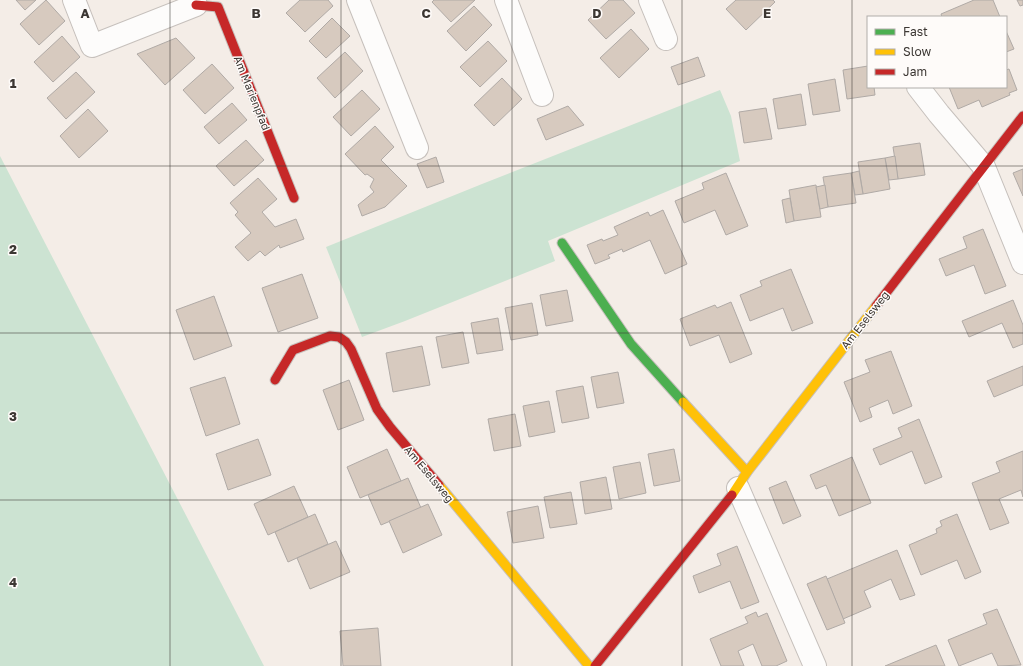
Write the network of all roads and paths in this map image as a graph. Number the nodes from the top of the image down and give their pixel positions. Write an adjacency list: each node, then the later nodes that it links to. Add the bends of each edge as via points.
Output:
1 (74, 0): 5 (street, Am Marienpfad, via 92,46)
2 (358, 0): 10 (street)
3 (506, 0): 8 (street)
4 (650, 0): 6 (street)
5 (195, 3): 12 (street, Am Marienpfad, via 218,7)
6 (666, 39)
7 (919, 88): 11 (street)
8 (542, 95)
9 (1023, 116): 11 (street, Am Eselsweg)
10 (417, 148)
11 (984, 167): 14 (street); 16 (street, Am Eselsweg)
12 (294, 198)
13 (562, 243): 16 (street, via 631,344)
14 (1023, 263)
15 (275, 380): 17 (street, Am Eselsweg, via 293,350 330,336 339,337 346,342 377,409 390,427)
16 (742, 480): 18 (street, Am Eselsweg); 19 (street)
17 (589, 666)
18 (595, 666)
19 (815, 666)

